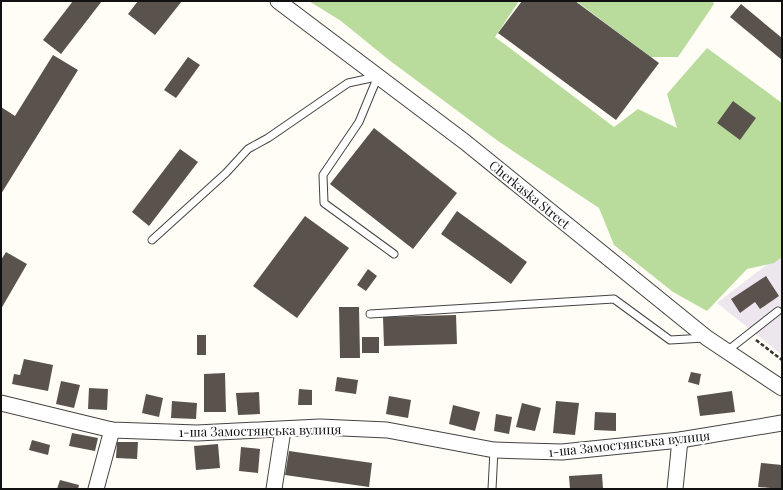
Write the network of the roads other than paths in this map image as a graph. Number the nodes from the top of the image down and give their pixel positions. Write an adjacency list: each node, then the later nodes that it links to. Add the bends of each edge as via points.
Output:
1 (278, 1): 2 (street, Cherkaska Street)
2 (378, 76): 3 (lane, via 348,82 268,138 248,148 226,173); 4 (lane, via 359,122 323,175 324,203); 7 (street, Cherkaska Street, via 465,142)
3 (152, 240)
4 (394, 254)
5 (778, 311): 8 (lane)
6 (370, 314): 7 (lane, via 614,299 670,340)
7 (707, 338): 8 (street, Cherkaska Street)
8 (727, 351): 9 (street, Cherkaska Street)
9 (782, 388)
10 (1, 403): 12 (street, 1-ша Замостянська вулиця)
11 (782, 423): 14 (street, 1-ша Замостянська вулиця)
12 (112, 430): 13 (street, 1-ша Замостянська вулиця, via 197,433); 16 (street)
13 (283, 430): 15 (street, 1-ша Замостянська вулиця, via 320,427 387,430); 17 (street)
14 (680, 440): 15 (street, 1-ша Замостянська вулиця, via 562,452); 19 (street)
15 (494, 450): 18 (lane)
16 (96, 489)
17 (274, 489)
18 (492, 489)
19 (675, 489)

